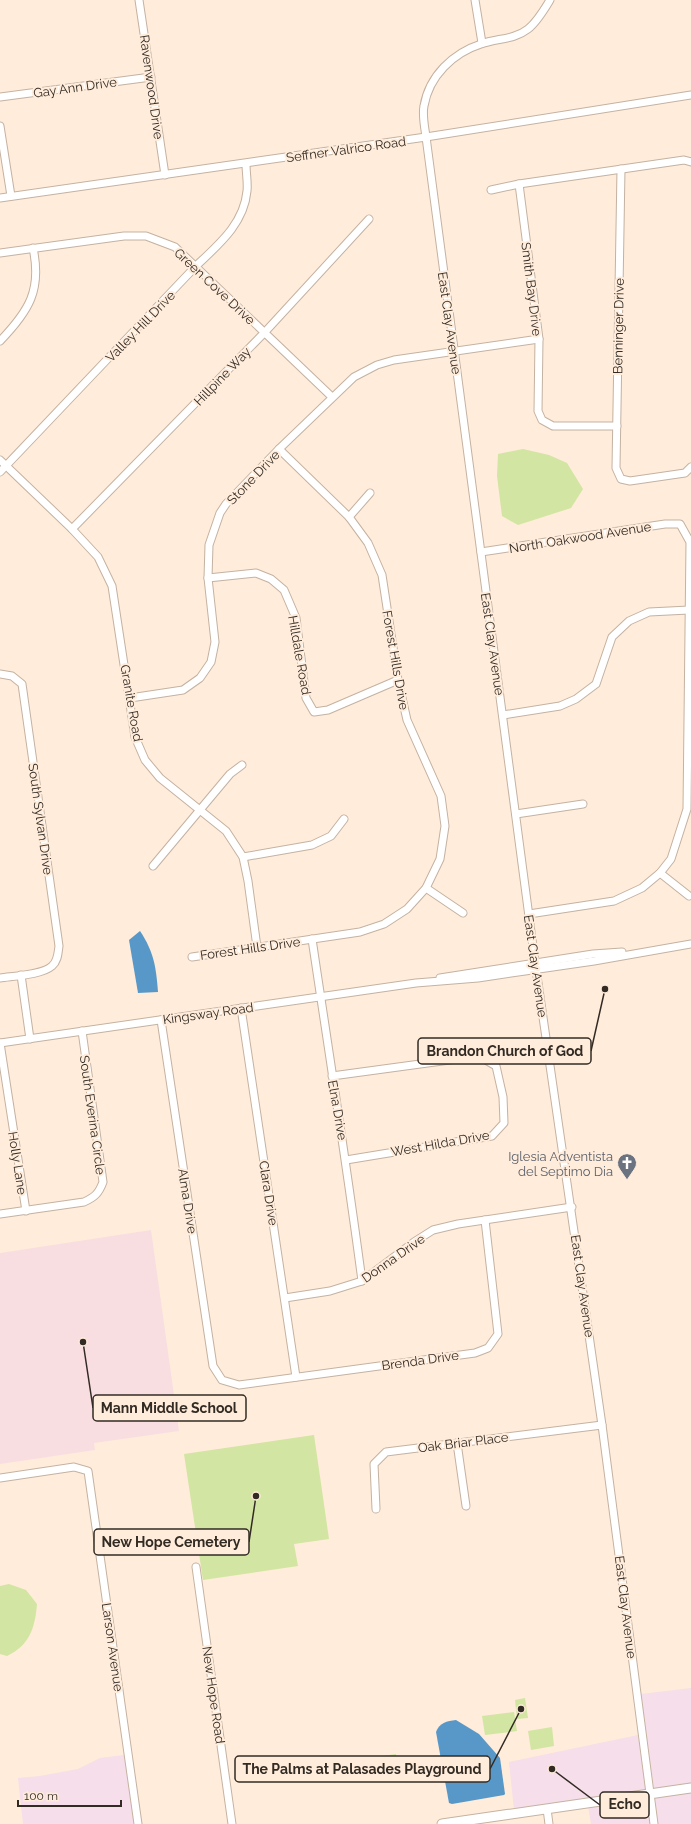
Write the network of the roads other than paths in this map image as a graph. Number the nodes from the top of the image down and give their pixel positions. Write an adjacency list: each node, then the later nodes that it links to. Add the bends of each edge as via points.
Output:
1 (139, 0): 5 (street, Ravenwood Drive)
2 (475, 0): 4 (street)
3 (550, 0): 4 (street, East Clay Avenue, via 528,29 508,39)
4 (482, 43): 9 (street, East Clay Avenue, via 454,56 434,78 424,107)
5 (151, 77): 7 (street, Gay Ann Drive); 13 (street, Ravenwood Drive)
6 (691, 95): 9 (street, Seffner Valrico Road)
7 (0, 97)
8 (0, 126): 16 (street)
9 (426, 137): 11 (street, Seffner Valrico Road); 25 (street, East Clay Avenue)
10 (691, 162): 12 (street, via 684,160)
11 (246, 164): 13 (street, Seffner Valrico Road); 21 (street, Valley Hill Drive, via 248,190 243,211 225,238)
12 (621, 170): 14 (street); 27 (street, Benninger Drive)
13 (165, 175): 16 (street, Seffner Valrico Road)
14 (519, 184): 15 (street); 23 (street, Smith Bay Drive)
15 (491, 190)
16 (11, 196): 17 (street, Seffner Valrico Road)
17 (0, 198)
18 (369, 219): 22 (street, Hillpine Way)
19 (34, 248): 20 (street, Green Cove Drive); 21 (street, Green Cove Drive, via 124,236 146,236 175,247); 24 (street, via 37,264 34,295 16,325)
20 (0, 252)
21 (196, 266): 22 (street, Green Cove Drive); 30 (street, Valley Hill Drive)
22 (265, 332): 26 (street, Green Cove Drive); 35 (street, Hillpine Way)
23 (539, 339): 25 (street, Stone Drive); 27 (street, Smith Bay Drive, via 538,411 542,420 553,426)
24 (0, 340)
25 (454, 350): 26 (street, Stone Drive, via 377,365 354,377); 36 (street, East Clay Avenue)
26 (332, 397): 28 (street, Stone Drive)
27 (617, 426): 31 (street, Benninger Drive, via 616,468 621,479 630,481 685,473)
28 (279, 449): 34 (street, Forest Hills Drive); 37 (street, Stone Drive, via 220,513 209,545)
29 (0, 460): 30 (street, Granite Road)
30 (6, 466): 32 (street, Valley Hill Drive); 35 (street, Granite Road)
31 (691, 467)
32 (0, 472)
33 (370, 493): 34 (street)
34 (349, 517): 40 (street, Forest Hills Drive, via 368,543 382,575)
35 (72, 529): 41 (street, Granite Road, via 98,557 112,586)
36 (481, 552): 38 (street, North Oakwood Avenue, via 665,524 680,524 690,542); 42 (street, East Clay Avenue)
37 (208, 578): 40 (street, Hilldale Road, via 256,573 271,578 284,590 296,618 306,698 314,712 328,710); 41 (street, Stone Drive, via 215,642 211,662 200,678 183,690)
38 (689, 610): 42 (street, via 649,612 629,621 612,637 596,684 576,699 560,706); 50 (street, via 687,809 671,859)
39 (0, 674): 60 (street, South Sylvan Drive, via 12,676 22,684 59,946 58,958 52,966 42,972)
40 (398, 680): 51 (street, Forest Hills Drive, via 407,720 441,796 445,826 440,859)
41 (130, 698): 45 (street, Granite Road, via 135,737 145,760 160,778)
42 (502, 715): 46 (street, East Clay Avenue)
43 (242, 765): 45 (street, via 230,774)
44 (583, 804): 46 (street)
45 (200, 809): 48 (street, Granite Road, via 226,831); 49 (street)
46 (516, 814): 54 (street, East Clay Avenue)
47 (344, 819): 48 (street, via 331,836 312,845)
48 (242, 857): 57 (street, Granite Road)
49 (153, 866)
50 (660, 873): 52 (street); 54 (street, via 642,888 614,901)
51 (426, 888): 53 (street); 55 (street, Forest Hills Drive, via 407,909 384,924 360,932)
52 (688, 896)
53 (463, 913)
54 (529, 914): 59 (street, East Clay Avenue)
55 (312, 939): 57 (street, Forest Hills Drive); 62 (street, Elna Drive)
56 (691, 944): 59 (street, Kingsway Road, via 593,954)
57 (257, 947): 58 (street, Forest Hills Drive)
58 (192, 956)
59 (536, 966): 62 (street, Kingsway Road, via 475,971 416,983); 70 (street, East Clay Avenue)
60 (21, 975): 61 (street); 66 (street)
61 (0, 978)
62 (320, 997): 63 (street, Kingsway Road); 68 (street, Elna Drive)
63 (241, 1008): 64 (street, Kingsway Road); 75 (street, Clara Drive)
64 (161, 1020): 65 (street, Kingsway Road); 77 (street, Alma Drive, via 213,1366)
65 (82, 1031): 66 (street, Kingsway Road); 71 (street, South Everina Circle, via 103,1182 95,1197 84,1202)
66 (30, 1039): 67 (street, Kingsway Road)
67 (0, 1043): 71 (street, Holly Lane)
68 (332, 1076): 69 (street, Elna Drive); 69 (street, West Hilda Drive, via 480,1056 496,1066 503,1097 504,1123 492,1136)
69 (346, 1160): 74 (street, Elna Drive)
70 (572, 1207): 73 (street, Donna Drive); 78 (street, East Clay Avenue)
71 (26, 1210): 72 (street)
72 (0, 1214)
73 (485, 1220): 74 (street, Donna Drive, via 433,1230); 76 (street, Brenda Drive, via 498,1334 488,1348 475,1353)
74 (362, 1281): 75 (street, Donna Drive, via 330,1291)
75 (285, 1298): 76 (street, Clara Drive)
76 (296, 1378): 77 (street, Brenda Drive, via 239,1385)
77 (222, 1380)
78 (602, 1425): 79 (street, Oak Briar Place); 85 (street, East Clay Avenue)
79 (457, 1443): 81 (street); 82 (street, Oak Briar Place, via 386,1452 374,1464)
80 (0, 1478): 87 (street, Larson Avenue, via 74,1467 88,1470)
81 (466, 1506)
82 (376, 1509)
83 (196, 1567): 88 (street, New Hope Road)
84 (691, 1788): 85 (main road)
85 (650, 1793): 86 (main road); 91 (street, East Clay Avenue)
86 (547, 1809): 89 (main road); 90 (street)
87 (138, 1824)
88 (232, 1824)
89 (442, 1824)
90 (549, 1824)
91 (654, 1824)

